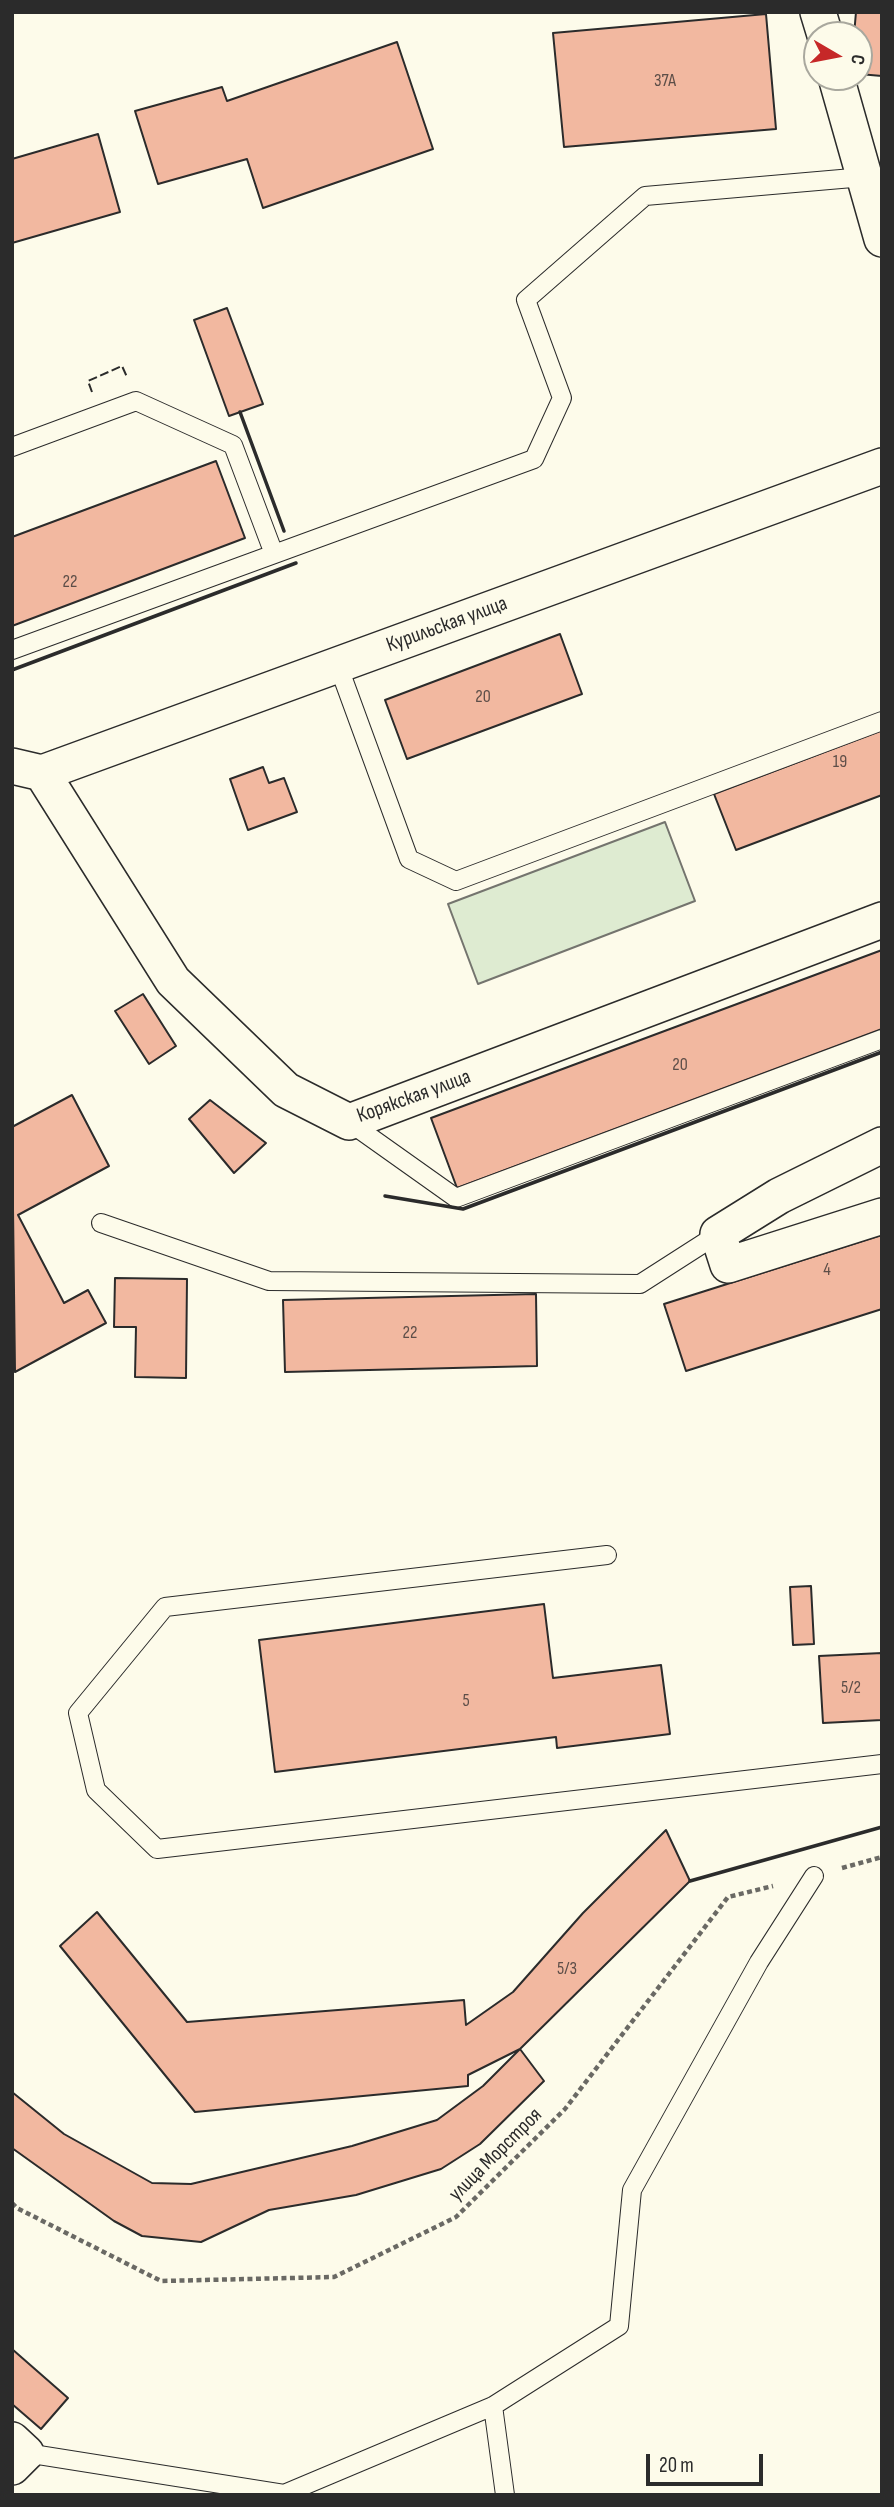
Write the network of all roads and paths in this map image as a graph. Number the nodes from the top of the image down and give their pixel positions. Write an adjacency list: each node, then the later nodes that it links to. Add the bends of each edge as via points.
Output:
1 (840, 91): 2 (street)
2 (875, 207): 5 (lane, via 645,196 526,300 562,398 534,459)
3 (12, 447): 5 (lane, via 136,401 233,445)
4 (882, 467): 7 (street, Курильская улица)
5 (274, 554): 6 (lane)
6 (12, 650)
7 (338, 665): 8 (lane, via 409,859 456,881); 9 (street, Курильская улица)
8 (882, 721)
9 (27, 770): 12 (street, Корякская улица, via 173,981 286,1090)
10 (882, 920): 12 (street, Корякская улица)
11 (882, 1039): 12 (lane, via 456,1198)
12 (349, 1122)
13 (882, 1145): 16 (street, via 779,1196)
14 (882, 1216): 16 (street, via 728,1265)
15 (102, 1223): 16 (lane, via 269,1281 640,1284)
16 (718, 1234)
17 (607, 1555): 18 (lane, via 165,1607 78,1713 96,1790 157,1849)
18 (882, 1764)
19 (882, 1857): 20 (path, улица Морстроя)
20 (814, 1876): 21 (path, улица Морстроя, via 729,1897 565,2109 456,2217 334,2277 161,2281); 22 (lane, via 759,1962 632,2190 619,2326)
21 (12, 2203)
22 (493, 2406): 23 (lane, via 284,2494); 24 (lane)
23 (17, 2453)
24 (505, 2495)

